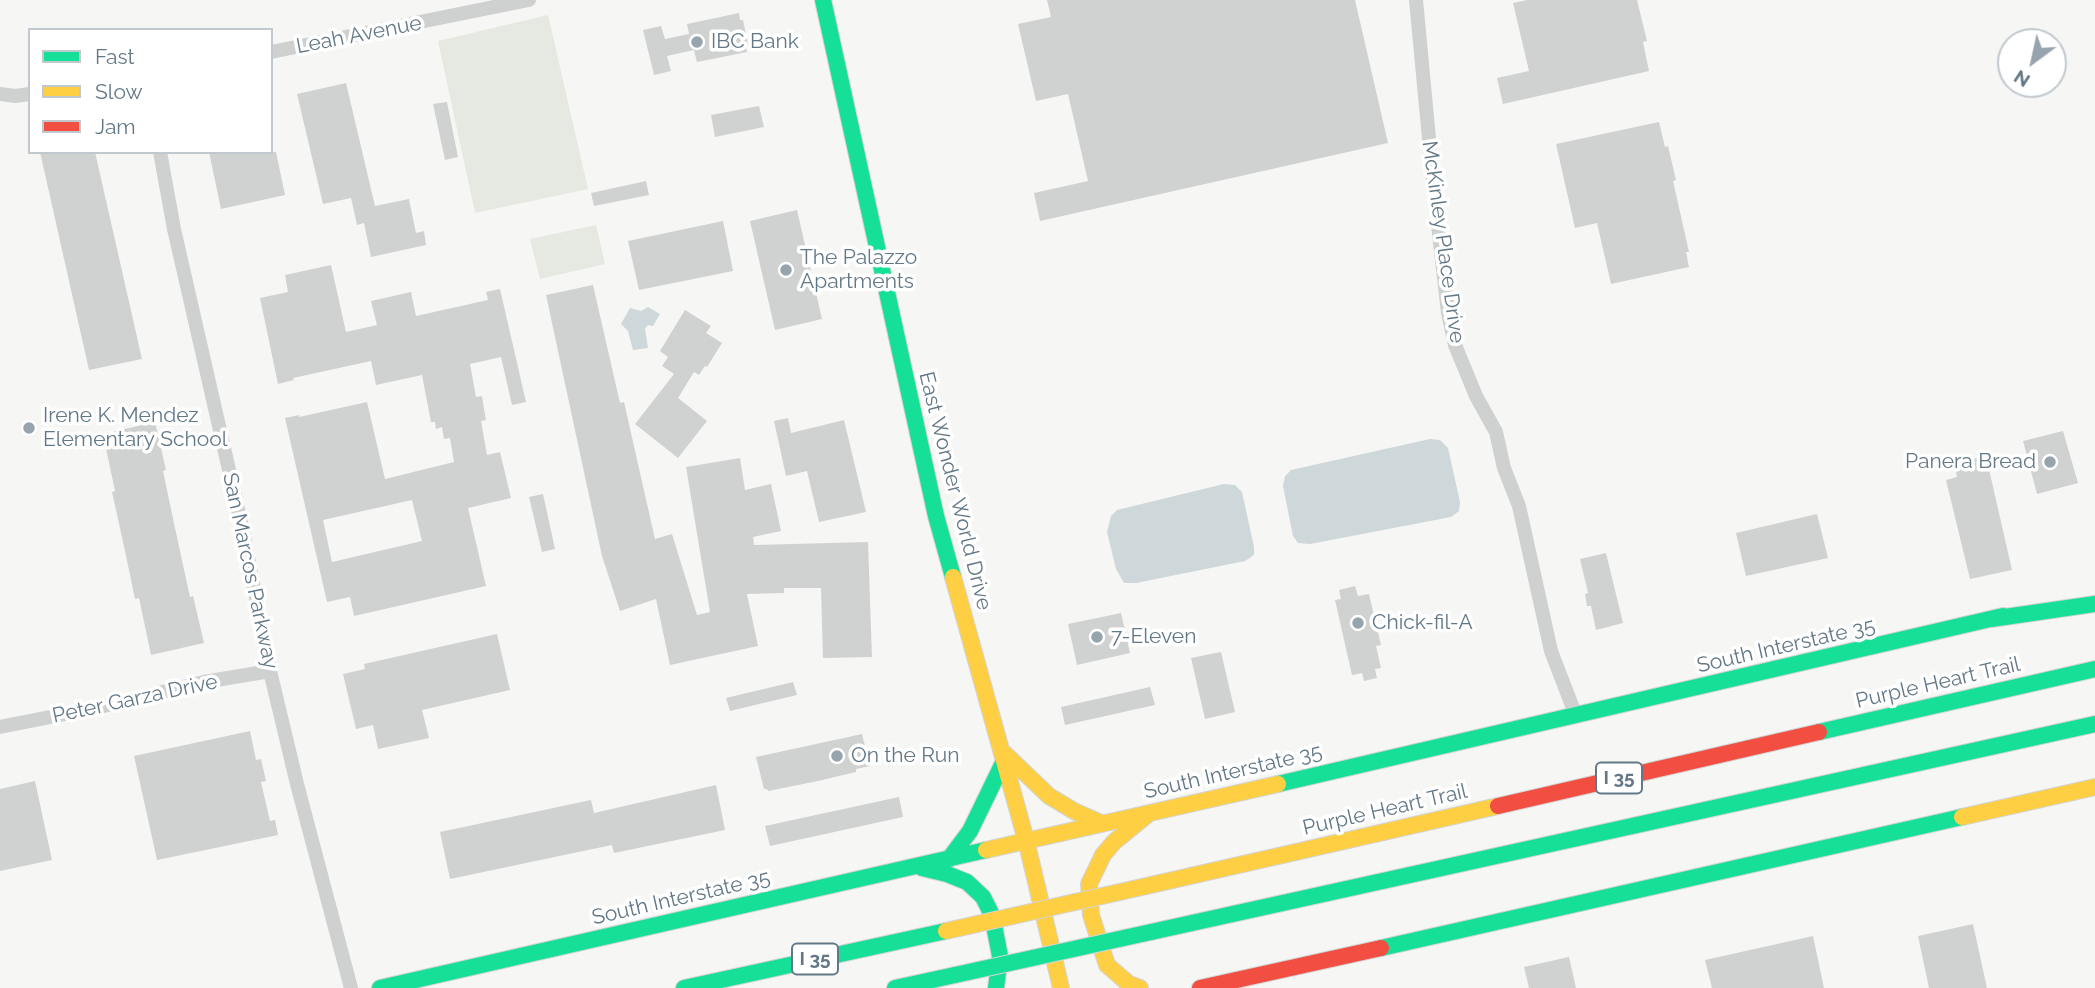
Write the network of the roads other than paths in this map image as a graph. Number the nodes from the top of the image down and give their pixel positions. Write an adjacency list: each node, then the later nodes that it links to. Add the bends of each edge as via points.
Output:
1 (529, 0): 4 (street, Leah Avenue)
2 (823, 0): 16 (main road, East Wonder World Drive, via 936,516)
3 (1416, 0): 13 (street, McKinley Place Drive, via 1455,345 1496,432 1519,506 1551,652)
4 (273, 52)
5 (0, 94): 6 (street)
6 (28, 94)
7 (160, 154): 12 (street, San Marcos Parkway)
8 (2095, 593): 10 (main road, South Interstate 35)
9 (2095, 604): 10 (main road)
10 (1991, 619): 13 (main road, South Interstate 35)
11 (2095, 669): 25 (main road, Purple Heart Trail / I 35, bridge)
12 (270, 671): 15 (street, Peter Garza Drive); 23 (street, San Marcos Parkway)
13 (1576, 716): 18 (main road, South Interstate 35)
14 (2095, 724): 26 (main road, I 35, bridge)
15 (0, 727)
16 (1002, 755): 19 (main road, via 1049,796); 20 (main road, East Wonder World Drive); 21 (main road, via 970,831)
17 (2095, 787): 30 (main road)
18 (1151, 812): 19 (main road, South Interstate 35); 29 (main road, via 1114,842 1089,884 1091,915 1107,965)
19 (1101, 823): 20 (main road, South Interstate 35)
20 (1026, 840): 21 (main road, South Interstate 35); 28 (main road, East Wonder World Drive)
21 (949, 859): 22 (main road, South Interstate 35)
22 (916, 867): 24 (main road, South Interstate 35); 27 (main road, via 967,882 983,897 992,915 1000,956)
23 (351, 988)
24 (380, 988)
25 (684, 988)
26 (895, 988)
27 (996, 988)
28 (1061, 988)
29 (1140, 988)
30 (1200, 988)

